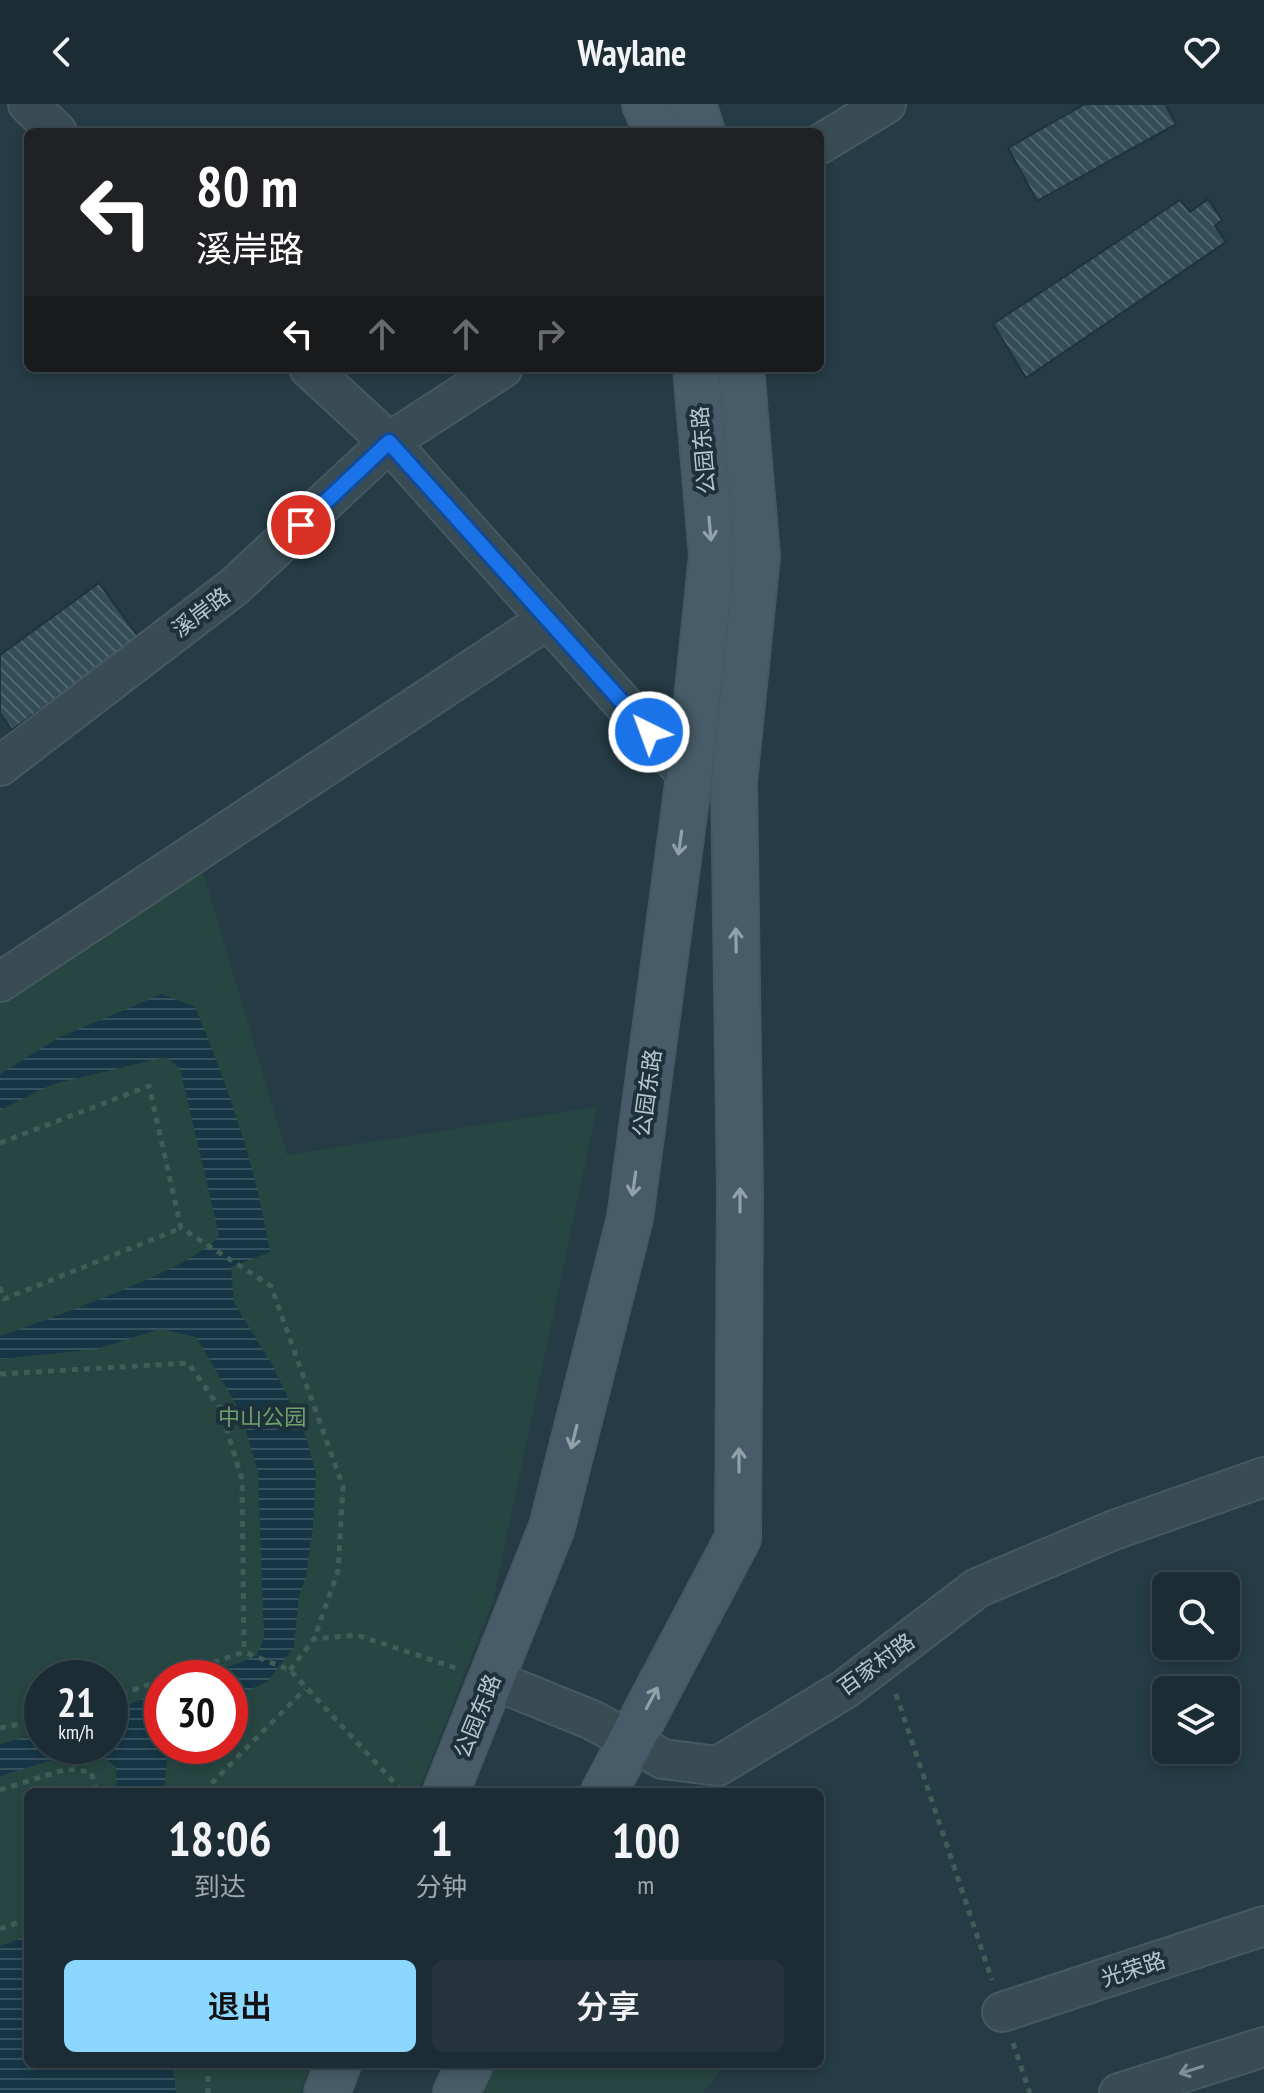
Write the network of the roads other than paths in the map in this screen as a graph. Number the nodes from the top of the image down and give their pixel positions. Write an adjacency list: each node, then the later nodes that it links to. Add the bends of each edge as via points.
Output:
1 (28, 104): 5 (street)
2 (645, 104): 6 (main road)
3 (693, 104): 7 (main road)
4 (886, 104): 8 (street)
5 (53, 128)
6 (655, 128)
7 (701, 128)
8 (824, 142)
9 (313, 372): 13 (street)
10 (497, 372): 13 (street, 溪岸路)
11 (696, 372): 16 (main road, 公园东路, one-way to 16, via 712,556)
12 (741, 372): 20 (main road, 公园东路, one-way to 12, via 738,1538 734,782 757,556)
13 (389, 442): 14 (street); 15 (street, 溪岸路, via 235,586)
14 (548, 619): 16 (street); 17 (street)
15 (0, 766)
16 (689, 777): 19 (main road, 公园东路, one-way to 19, via 630,1218 552,1527)
17 (0, 982)
18 (1264, 1477): 20 (street, 百家村路, via 1114,1530 977,1588 845,1689 718,1766 663,1759)
19 (491, 1679): 20 (street, 百家村路); 21 (main road, 公园东路)
20 (629, 1740): 22 (main road, 公园东路)
21 (448, 1788)
22 (606, 1788)
23 (1264, 1926): 24 (street, 光荣路)
24 (1002, 2012)
25 (1264, 2047): 30 (street, one-way to 30)
26 (336, 2068): 28 (main road)
27 (468, 2068): 29 (main road)
28 (327, 2093)
29 (456, 2093)
30 (1119, 2093)

